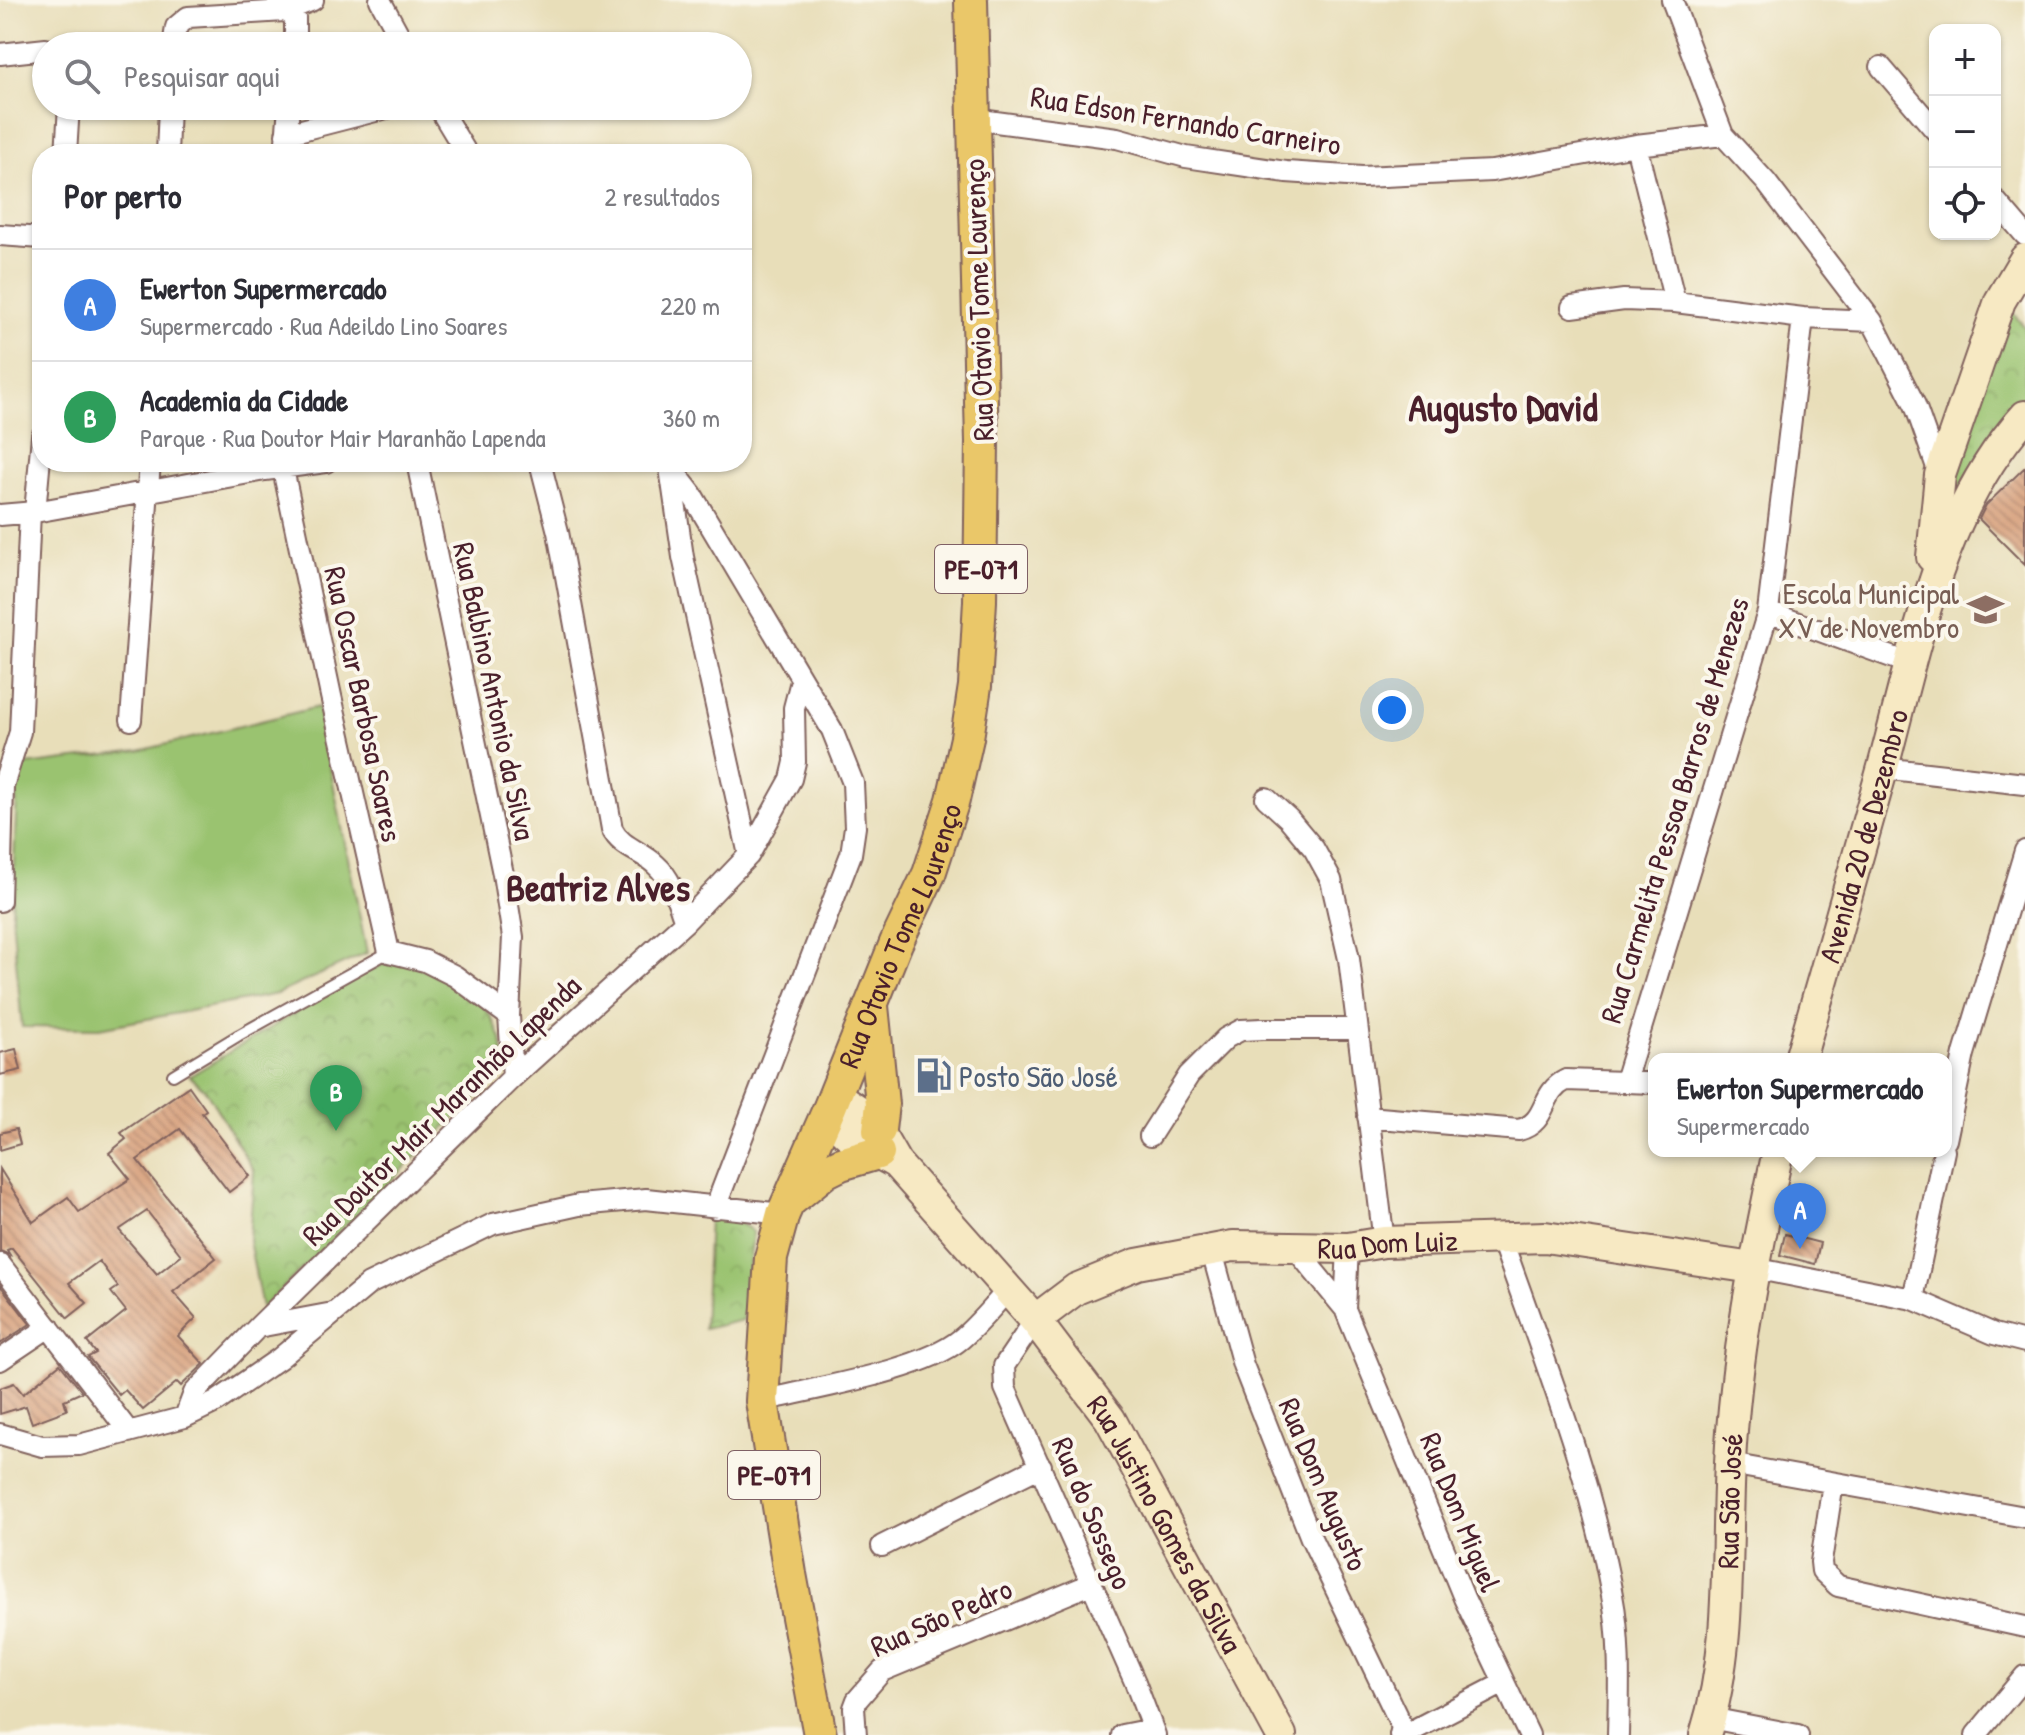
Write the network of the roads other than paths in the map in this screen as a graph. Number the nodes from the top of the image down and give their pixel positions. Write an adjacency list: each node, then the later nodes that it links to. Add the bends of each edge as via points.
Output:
1 (313, 0): 5 (street)
2 (380, 0): 8 (street)
3 (971, 0): 12 (main road, PE-071)
4 (1672, 0): 19 (street)
5 (285, 11): 6 (street, via 188,17); 7 (street, via 295,17)
6 (175, 32)
7 (295, 32)
8 (397, 32)
9 (32, 51): 10 (street)
10 (0, 54)
11 (1881, 67): 18 (street)
12 (973, 119): 24 (street, Rua Edson Fernando Carneiro, via 1117,138 1186,157 1286,172 1362,177 1492,171); 61 (main road, Rua Otavio Tome Lourenço / PE-071, via 982,442 975,686 949,815 929,874)
13 (68, 120): 20 (street)
14 (168, 120): 21 (street)
15 (288, 120): 22 (street)
16 (355, 120): 22 (street)
17 (446, 120): 23 (street)
18 (1929, 123)
19 (1723, 135): 24 (street, Rua Edson Fernando Carneiro); 33 (street, via 1766,182)
20 (67, 144)
21 (167, 144)
22 (286, 144)
23 (461, 144)
24 (1636, 145): 30 (street)
25 (2001, 207): 27 (street)
26 (0, 235): 28 (street)
27 (2025, 235)
28 (32, 237)
29 (2025, 259): 43 (street, via 2000,301)
30 (1675, 302): 31 (street, via 1624,300); 32 (street)
31 (1572, 307)
32 (1803, 318): 33 (street); 49 (street, Rua Carmelita Pessoa Barros de Menezes)
33 (1872, 321): 43 (street, via 1915,405)
34 (2025, 416): 46 (street, via 2005,438)
35 (38, 472): 45 (street)
36 (150, 472): 44 (street)
37 (247, 472): 44 (street)
38 (272, 472): 60 (street, Rua Oscar Barbosa Soares, via 331,696)
39 (419, 472): 62 (street, Rua Balbino Antonio da Silva, via 503,874 513,937)
40 (543, 472): 59 (street, via 612,829 621,844 664,874)
41 (669, 472): 57 (street)
42 (674, 472): 51 (street)
43 (1940, 475): 46 (street, via 1947,499); 48 (street)
44 (149, 492): 45 (street); 52 (street)
45 (33, 512): 47 (street); 58 (street, via 20,732 3,786)
46 (1960, 514): 48 (street)
47 (0, 515)
48 (1927, 611): 50 (street, Avenida 20 de Dezembro)
49 (1768, 612): 50 (street); 67 (street, Rua Carmelita Pessoa Barros de Menezes)
50 (1911, 664): 53 (street, Avenida 20 de Dezembro)
51 (801, 681): 57 (street, Rua Doutor Mair Maranhão Lapenda, via 794,708 791,779); 76 (street, via 832,730 853,783 851,854)
52 (131, 720)
53 (1882, 768): 54 (street); 64 (street, Avenida 20 de Dezembro)
54 (2025, 784)
55 (1266, 798): 63 (street, via 1314,849 1331,880 1349,959)
56 (2025, 851): 70 (street)
57 (749, 855): 59 (street, Rua Doutor Mair Maranhão Lapenda)
58 (0, 901)
59 (685, 922): 66 (street, Rua Doutor Mair Maranhão Lapenda)
60 (389, 952): 62 (street, via 455,976); 65 (lane)
61 (872, 1001): 69 (main road, Rua Otavio Tome Lourenço / PE-071); 73 (main road)
62 (509, 1016): 66 (street, Rua Balbino Antonio da Silva)
63 (1357, 1029): 71 (street); 72 (street, via 1241,1030 1189,1075)
64 (1802, 1053)
65 (173, 1075)
66 (513, 1077): 91 (street, Rua Doutor Mair Maranhão Lapenda)
67 (1625, 1081): 68 (street); 71 (street, via 1558,1083 1541,1116 1519,1130)
68 (1648, 1083)
69 (830, 1107): 73 (street, Rua Justino Gomes da Silva, via 844,1101 863,1111); 77 (main road, Rua Otavio Tome Lourenço / PE-071)
70 (1952, 1111)
71 (1368, 1117): 79 (street)
72 (1150, 1136)
73 (884, 1149): 77 (main road, via 825,1172); 85 (street, Rua Justino Gomes da Silva)
74 (1777, 1157): 84 (street)
75 (1943, 1157): 86 (street)
76 (715, 1208): 77 (street); 88 (street, via 646,1199 579,1205 493,1224 369,1284)
77 (785, 1209): 94 (main road, Rua Otavio Tome Lourenço / PE-071, via 771,1258)
78 (1502, 1240): 79 (street, Rua Dom Luiz); 84 (street, Rua Dom Luiz, via 1545,1237); 115 (street, via 1581,1465 1606,1567 1619,1659)
79 (1384, 1242): 82 (street, Rua Dom Luiz)
80 (1294, 1247): 81 (street, Rua Dom Luiz); 82 (street, Rua Dom Luiz); 87 (street, Rua Dom Miguel)
81 (1211, 1248): 89 (street, Rua Dom Luiz, via 1137,1264 1088,1284); 113 (street, Rua Dom Augusto, via 1248,1380 1311,1538)
82 (1348, 1248): 87 (street, Rua Dom Miguel)
83 (0, 1264): 90 (street)
84 (1753, 1268): 86 (street); 98 (street, Rua São José, via 1740,1344)
85 (1008, 1290): 89 (street, Rua Justino Gomes da Silva); 94 (street, via 961,1339 935,1355)
86 (1913, 1299): 92 (street)
87 (1345, 1309): 106 (street, Rua Dom Miguel)
88 (334, 1313): 91 (street); 95 (street, via 267,1367)
89 (1035, 1320): 99 (street, Rua do Sossego, via 1010,1353 1003,1376); 112 (street, Rua Justino Gomes da Silva, via 1110,1419)
90 (49, 1327): 93 (street); 96 (street)
91 (258, 1327): 95 (street, Rua Doutor Mair Maranhão Lapenda, via 194,1393)
92 (2025, 1342)
93 (0, 1360)
94 (762, 1401): 109 (main road, Rua Otavio Tome Lourenço / PE-071)
95 (185, 1417): 96 (street)
96 (129, 1432): 97 (street, via 79,1445 42,1446)
97 (0, 1434)
98 (1730, 1464): 100 (street); 107 (street, Rua São José, via 1722,1664)
99 (1041, 1466): 102 (street); 103 (street, Rua do Sossego)
100 (1833, 1483): 101 (street); 104 (street, via 1821,1562 1822,1571 1838,1586)
101 (2025, 1517)
102 (882, 1546)
103 (1091, 1584): 108 (street, Rua do Sossego); 110 (street, Rua São Pedro, via 882,1671 857,1700)
104 (2025, 1627)
105 (2025, 1676): 117 (street)
106 (1502, 1684): 113 (street); 114 (street, Rua Dom Miguel)
107 (1708, 1727): 116 (street)
108 (1154, 1732): 111 (street)
109 (820, 1735)
110 (856, 1735)
111 (1122, 1735)
112 (1281, 1735)
113 (1402, 1735)
114 (1529, 1735)
115 (1618, 1735)
116 (1798, 1735)
117 (1976, 1735)

